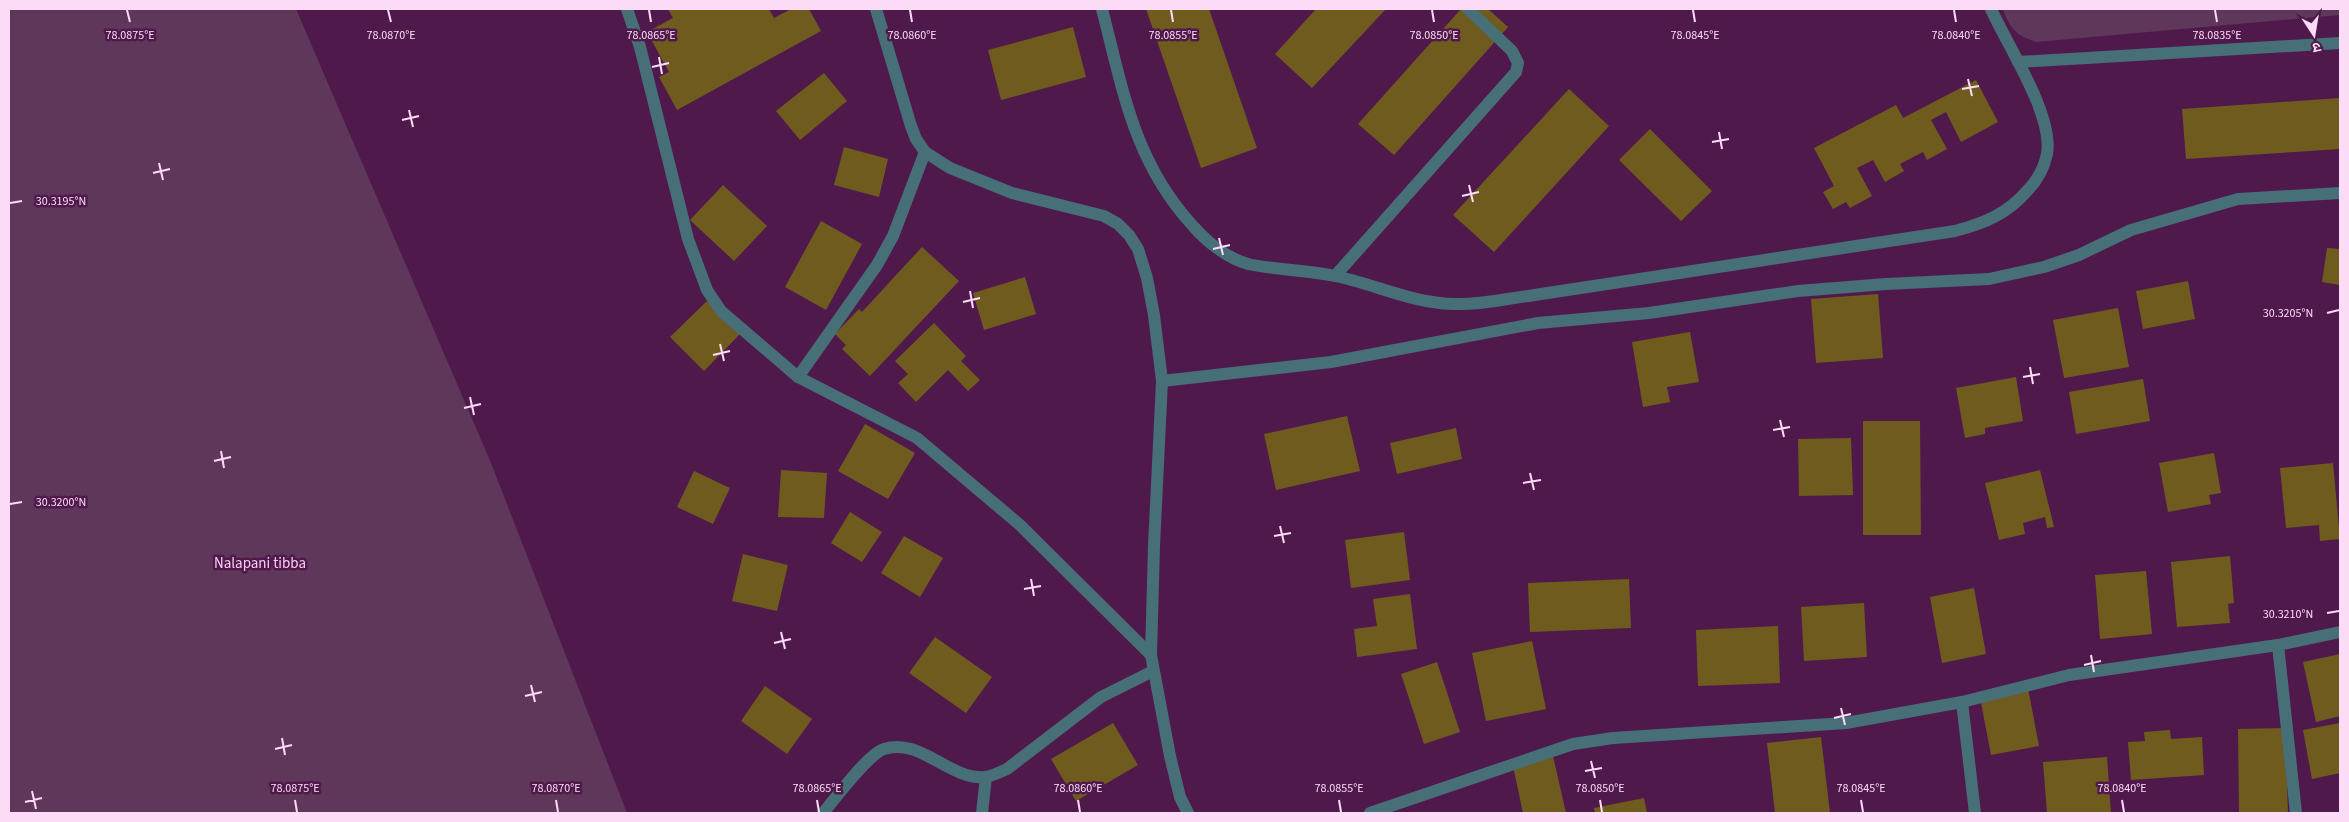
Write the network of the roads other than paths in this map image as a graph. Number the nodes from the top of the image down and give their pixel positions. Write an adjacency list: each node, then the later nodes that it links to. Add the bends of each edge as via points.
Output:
1 (627, 9): 11 (street, via 640,47 688,239 707,290 721,311)
2 (876, 9): 8 (street, via 911,126)
3 (1102, 9): 10 (street, via 1140,143 1151,168 1205,240 1248,263)
4 (1468, 9): 10 (street, via 1512,51 1518,63 1516,72)
5 (1992, 9): 7 (street)
6 (2340, 43): 7 (street)
7 (2018, 62): 10 (street, via 2044,124 2047,153 2041,172 2013,207 1975,226 1955,232 1456,304 1410,297)
8 (925, 152): 11 (street, via 893,236 877,265); 12 (street, via 950,168 1012,192 1104,216 1118,224 1138,250 1147,278)
9 (2340, 193): 12 (street, via 2238,199 2131,230 2079,255 2044,267 1989,279 1798,291 1649,313 1538,323 1331,362)
10 (1335, 276)
11 (798, 377): 15 (street, via 917,438 1020,525)
12 (1162, 382): 15 (street)
13 (2340, 632): 14 (street)
14 (2278, 645): 17 (street, via 2069,675); 24 (street)
15 (1151, 655): 16 (street)
16 (1153, 671): 18 (street, via 1101,696 1007,769); 21 (street, via 1180,797)
17 (1962, 702): 22 (street, via 1846,723 1613,738 1573,744); 23 (street)
18 (986, 777): 19 (street, via 967,774 905,747 882,749 855,774); 20 (street)
19 (823, 813)
20 (982, 813)
21 (1188, 813)
22 (1370, 813)
23 (1975, 813)
24 (2296, 813)

